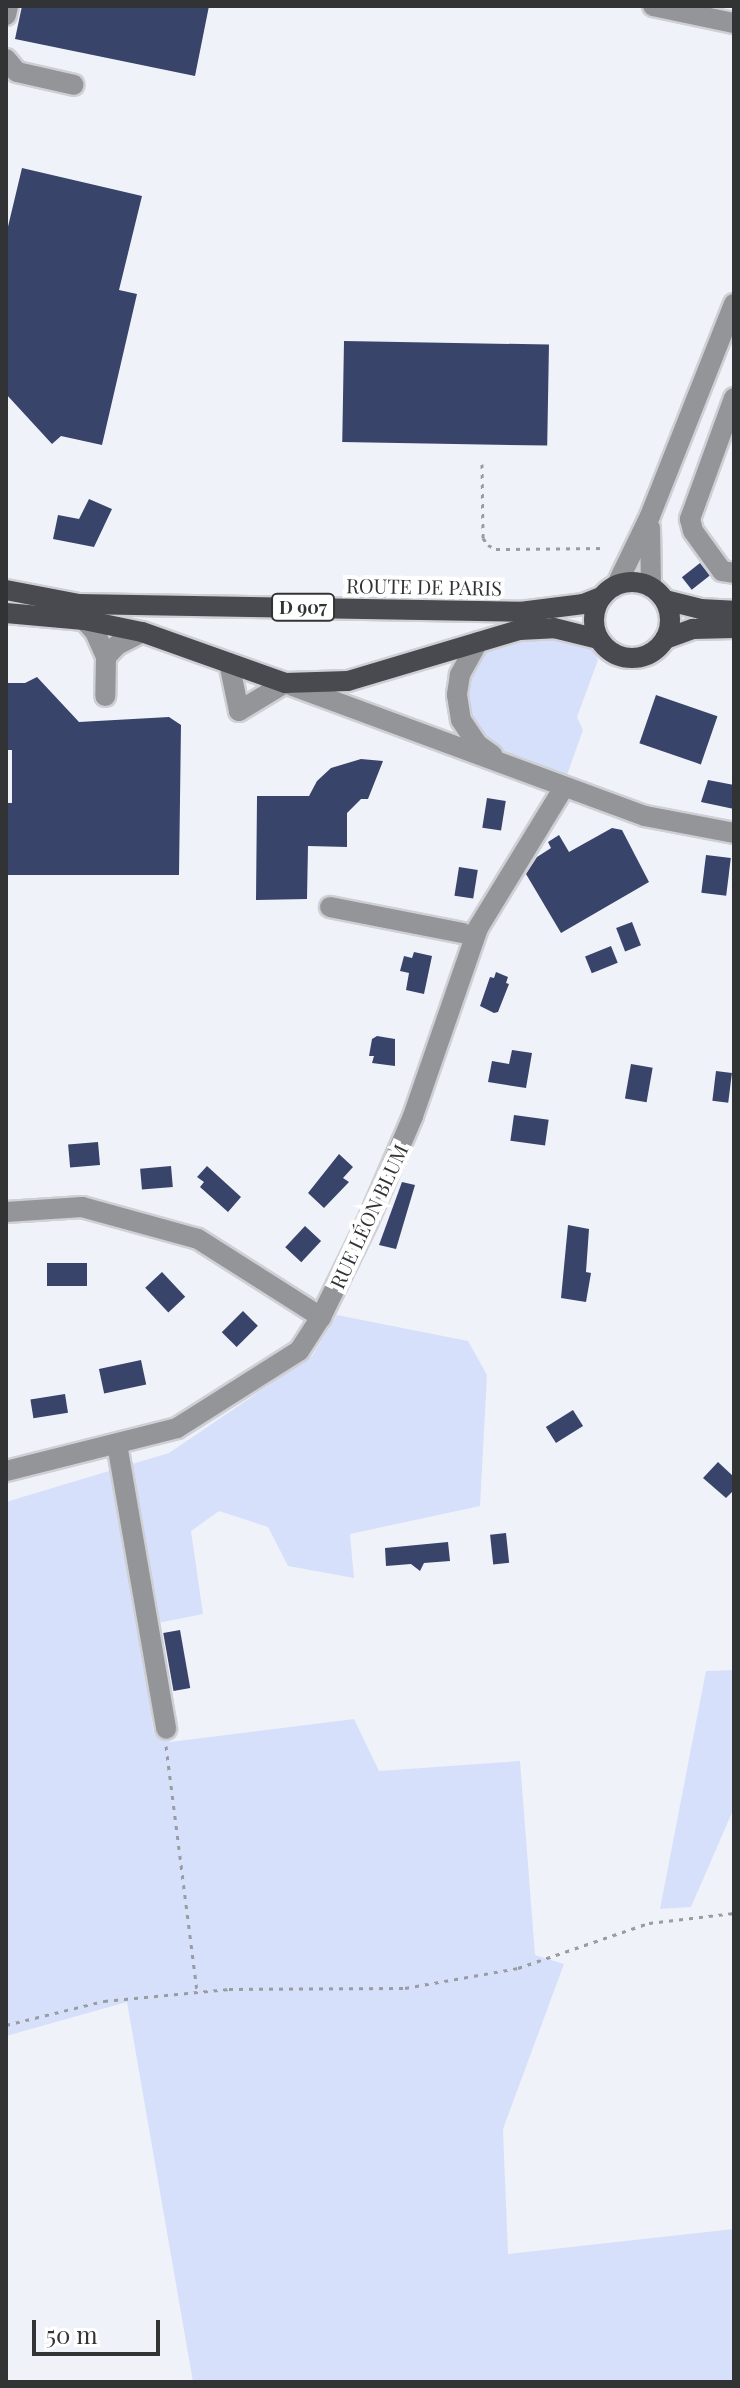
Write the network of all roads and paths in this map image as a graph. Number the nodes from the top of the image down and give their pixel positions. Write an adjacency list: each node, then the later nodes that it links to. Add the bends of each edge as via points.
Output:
1 (8, 6): 3 (street)
2 (653, 6): 4 (street)
3 (6, 15)
4 (727, 20)
5 (6, 59): 6 (street, via 17,72)
6 (74, 85)
7 (734, 304): 8 (street)
8 (727, 342): 11 (street)
9 (734, 398): 13 (street, via 690,519 722,571)
10 (482, 464): 12 (path, via 483,538 488,545)
11 (650, 516): 14 (street); 16 (street, via 648,554)
12 (604, 548)
13 (734, 573)
14 (617, 584): 16 (main road, via 641,582); 17 (main road)
15 (6, 590): 17 (main road, ROUTE DE PARIS / D 907, via 78,604 520,612)
16 (658, 593): 18 (main road, via 700,609); 24 (main road, via 670,619)
17 (601, 597): 23 (main road, via 593,618)
18 (734, 611)
19 (6, 613): 20 (main road)
20 (84, 620): 22 (main road); 26 (street)
21 (734, 628): 24 (main road, via 693,629)
22 (142, 632): 26 (street); 27 (main road)
23 (598, 639): 24 (main road, via 610,651 634,658); 25 (main road, via 554,628 519,630)
24 (665, 639)
25 (478, 642): 28 (main road, via 348,681); 30 (street, via 460,675 461,720 477,744)
26 (106, 657): 29 (street)
27 (229, 663): 28 (main road); 28 (street, via 239,711)
28 (285, 683): 30 (street)
29 (105, 696)
30 (498, 760): 31 (street)
31 (564, 787): 32 (street, via 645,816); 36 (street, RUE LÉON BLUM, via 478,928 413,1116)
32 (734, 833)
33 (330, 907): 34 (street)
34 (463, 933)
35 (6, 1212): 36 (street, via 82,1207 198,1239)
36 (321, 1317): 37 (street, RUE LÉON BLUM, via 299,1351 177,1428)
37 (117, 1444): 38 (street, RUE LÉON BLUM); 39 (street)
38 (6, 1471)
39 (166, 1729): 41 (path)
40 (734, 1913): 41 (path, via 649,1923 518,1968 405,1988)
41 (197, 1992): 42 (path, via 104,2001)
42 (6, 2025)

